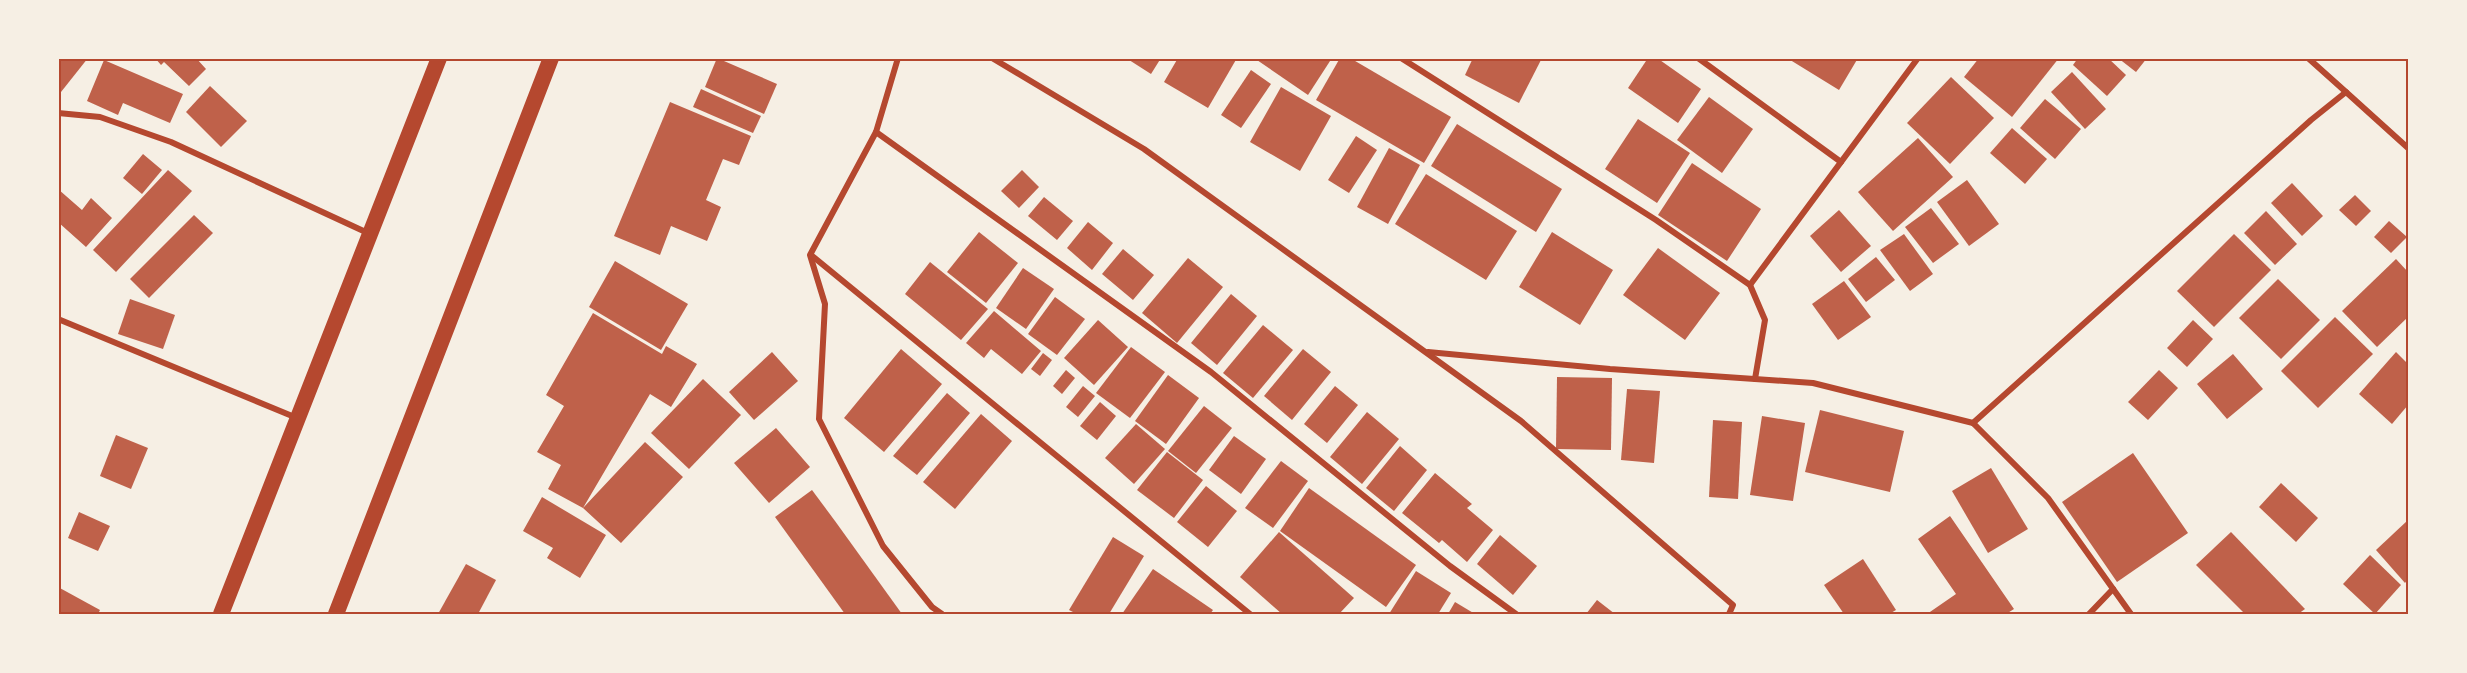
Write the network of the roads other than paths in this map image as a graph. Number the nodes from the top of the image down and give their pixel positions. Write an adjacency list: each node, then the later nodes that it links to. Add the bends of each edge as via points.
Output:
1 (439, 58): 14 (highway)
2 (551, 58): 24 (highway)
3 (898, 58): 11 (street)
4 (992, 58): 18 (street, via 1144,149)
5 (1401, 58): 16 (street, via 1656,220)
6 (1698, 58): 13 (street)
7 (1918, 58): 13 (street)
8 (2308, 58): 9 (street)
9 (2346, 92): 12 (street); 21 (street)
10 (58, 113): 14 (street, via 100,117 171,141)
11 (876, 132): 15 (street); 27 (street, via 1211,372)
12 (2409, 148)
13 (1841, 162): 16 (street)
14 (370, 234): 20 (highway)
15 (810, 255): 25 (street, via 825,304 819,419 883,546); 26 (street)
16 (1750, 285): 19 (street, via 1765,321)
17 (58, 319): 20 (street)
18 (1426, 352): 19 (street); 28 (street, via 1521,421 1733,604)
19 (1755, 379): 21 (street, via 1813,383)
20 (298, 418): 23 (highway)
21 (1972, 423): 22 (street, via 2049,498)
22 (2112, 589): 29 (street); 30 (street)
23 (221, 615)
24 (336, 615)
25 (942, 615)
26 (1250, 615)
27 (1515, 615)
28 (1728, 615)
29 (2089, 615)
30 (2131, 615)

